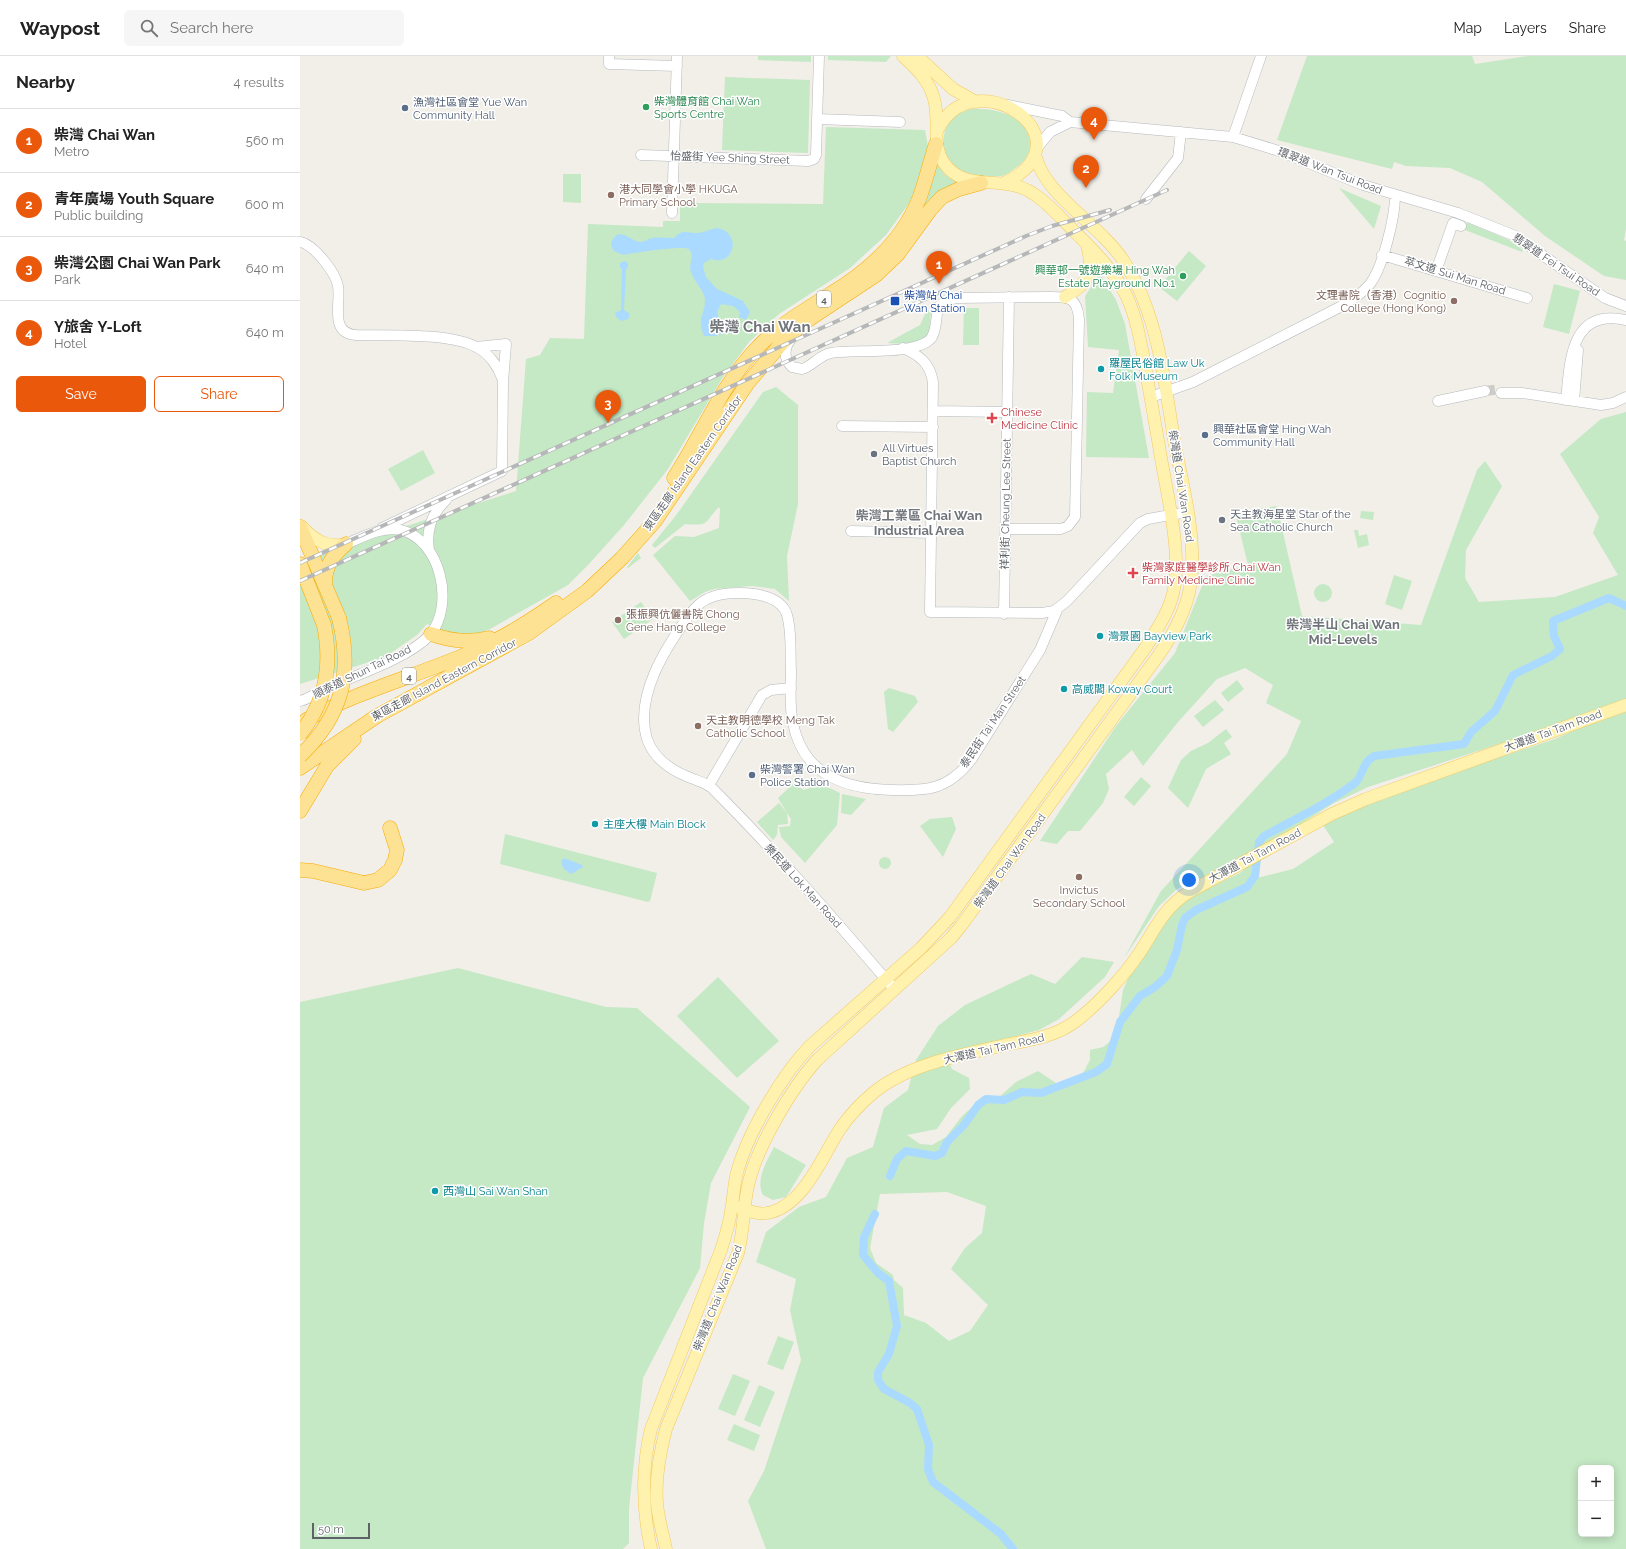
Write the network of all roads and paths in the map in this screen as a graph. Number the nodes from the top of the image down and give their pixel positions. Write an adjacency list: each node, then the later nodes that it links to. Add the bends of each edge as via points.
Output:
1 (819, 56): 9 (street)
2 (903, 56): 14 (main road, 柴灣道 Chai Wan Road, via 920,73 935,100)
3 (917, 56): 7 (main road, via 953,89)
4 (1261, 56): 13 (street)
5 (609, 60): 6 (street)
6 (677, 61): 17 (street)
7 (976, 102): 8 (main road); 14 (main road, via 958,106 945,117)
8 (1008, 105): 11 (street, 環翠道 Wan Tsui Road, via 1062,116); 15 (main road, 柴灣道 Chai Wan Road, via 1029,123)
9 (817, 119): 10 (street); 17 (street, 怡盛街 Yee Shing Street, via 816,155 808,161)
10 (900, 122)
11 (1070, 122): 12 (street, 環翠道 Wan Tsui Road); 15 (street, via 1050,132)
12 (1181, 132): 13 (street, 環翠道 Wan Tsui Road); 21 (street, via 1178,158)
13 (1233, 137): 20 (street, 環翠道 Wan Tsui Road, via 1295,156 1356,183)
14 (936, 138): 18 (main road, 柴灣道 Chai Wan Road, via 941,159 954,173); 66 (highway, 東區走廊 Island Eastern Corridor / 4, via 915,208 885,252 854,279 782,325 758,346 734,377 677,474 638,527 594,573 556,604)
15 (1036, 153): 19 (main road, via 1017,177); 42 (main road, 柴灣道 Chai Wan Road, via 1043,176 1051,186 1103,236 1130,270 1150,316)
16 (641, 155): 17 (street, 怡盛街 Yee Shing Street)
17 (674, 156): 22 (street)
18 (981, 182): 19 (main road, 柴灣道 Chai Wan Road); 33 (highway, 東區走廊 Island Eastern Corridor / 4, via 959,189 933,205 907,244 886,267 862,287)
19 (1004, 183): 25 (main road, 柴灣道 Chai Wan Road, via 1029,191 1040,198)
20 (1395, 196): 26 (street, 環翠道 Wan Tsui Road, via 1395,211); 31 (street, 翡翠道 Fei Tsui Road, via 1458,213 1513,235 1605,298)
21 (1146, 200)
22 (672, 213)
23 (1454, 224): 27 (street)
24 (301, 242): 36 (street, via 316,250 337,281 338,320 342,329 351,334 441,338)
25 (1087, 244): 29 (main road, via 1090,275 1084,285); 45 (main road, 柴灣道 Chai Wan Road, via 1109,268 1132,309 1139,331)
26 (1382, 254): 27 (street, 萃文道 Sui Man Road); 42 (street, 環翠道 Wan Tsui Road, via 1370,284 1350,301 1193,382)
27 (1436, 271): 30 (street, 萃文道 Sui Man Road)
28 (1009, 297): 29 (street); 37 (street, via 947,300 938,307 934,331 928,341 918,346); 49 (street, 祥利街 Cheung Lee Street)
29 (1065, 297): 56 (street, via 1077,306 1079,319 1075,516 1068,526 1061,530)
30 (1527, 298)
31 (1626, 306)
32 (1626, 320): 39 (street, via 1600,320 1583,330 1573,347)
33 (802, 324): 37 (street, via 785,350 790,364 799,369 806,368 829,353); 70 (highway, 東區走廊 Island Eastern Corridor / 4, via 756,373 663,511 608,572 578,599 529,633)
34 (1626, 325): 39 (street, via 1602,325 1588,334 1579,349)
35 (496, 345): 36 (street); 38 (street, via 489,349); 40 (street, via 506,344)
36 (476, 347): 38 (street)
37 (903, 348): 48 (street, via 919,356 930,368 933,382)
38 (490, 357): 40 (street)
39 (1573, 374): 46 (street)
40 (503, 382): 52 (street, via 502,471)
41 (1500, 391): 46 (street)
42 (1166, 393): 45 (street, 環翠道 Wan Tsui Road); 53 (main road, 柴灣道 Chai Wan Road)
43 (1483, 393): 47 (street)
44 (1626, 396): 46 (street, via 1602,399)
45 (1151, 397): 54 (main road, 柴灣道 Chai Wan Road)
46 (1570, 397)
47 (1438, 401)
48 (933, 411): 49 (street); 51 (street)
49 (1008, 412): 56 (street, 祥利街 Cheung Lee Street)
50 (842, 426): 51 (street)
51 (933, 427): 59 (street)
52 (449, 497): 57 (street); 61 (street, via 428,529)
53 (1188, 512): 54 (street); 81 (main road, 柴灣道 Chai Wan Road, via 1192,571 1184,610 1174,634 961,926)
54 (1170, 515): 64 (street, via 1140,523); 80 (main road, 柴灣道 Chai Wan Road, via 1176,572 1174,591 1160,626 950,917)
55 (300, 526): 60 (main road, via 317,541 334,546); 63 (highway)
56 (1006, 529): 65 (street, 祥利街 Cheung Lee Street)
57 (379, 530): 60 (street); 61 (street, via 400,530 409,533)
58 (851, 531): 59 (street)
59 (932, 533): 65 (street, via 930,612)
60 (346, 544): 63 (highway, via 328,565)
61 (430, 552): 67 (street, 順泰道 Shun Tai Road, via 443,589 440,616)
62 (301, 570): 73 (highway, bridge, via 324,625 328,657 326,680 317,708)
63 (325, 584): 74 (highway, bridge, via 339,618 346,654 345,673 336,709 315,741)
64 (1058, 608): 65 (street, via 1042,613); 68 (street, 泰民街 Tai Man Street, via 1040,650 970,760 953,778 932,789 864,789 846,784 822,771 808,757 796,736)
65 (1004, 614)
66 (517, 628): 67 (highway, via 497,636 468,642 452,641); 72 (highway, 東區走廊 Island Eastern Corridor / 4, via 472,652 355,696)
67 (430, 634): 69 (street, 順泰道 Shun Tai Road, via 401,655)
68 (791, 688): 76 (street, via 771,690 762,695); 76 (street, 泰民街 Tai Man Street, via 788,621 779,603 758,595 725,594 708,598 694,609 659,662 650,682 645,731 650,746 664,764)
69 (300, 701)
70 (402, 702): 75 (highway, 東區走廊 Island Eastern Corridor / 4, via 356,728); 77 (highway, via 366,729 332,760)
71 (1626, 705): 83 (main road, 大潭道 Tai Tam Road, via 1366,799 1332,814 1188,892 1166,911 1132,963 1076,1021 1059,1032 941,1061 890,1081 865,1100 848,1119 813,1175 790,1202 766,1214)
72 (300, 723)
73 (300, 734)
74 (300, 756)
75 (300, 768)
76 (709, 785): 80 (street, 樂民道 Lok Man Road)
77 (300, 811)
78 (390, 828): 79 (highway, via 397,850 395,860 390,870 378,880 364,883)
79 (300, 870)
80 (886, 979): 81 (street, 樂民道 Lok Man Road); 82 (main road, 柴灣道 Chai Wan Road, via 810,1046 788,1072 744,1151 737,1171)
81 (895, 990): 83 (main road, 柴灣道 Chai Wan Road, via 818,1059 798,1083 756,1161 748,1187)
82 (732, 1206): 83 (main road, 大潭道 Tai Tam Road); 85 (main road, 柴灣道 Chai Wan Road, via 721,1250 658,1407 648,1441 643,1501)
83 (745, 1210): 84 (main road, 柴灣道 Chai Wan Road, via 738,1252 678,1398 664,1439 657,1495)
84 (664, 1548)
85 (651, 1549)

